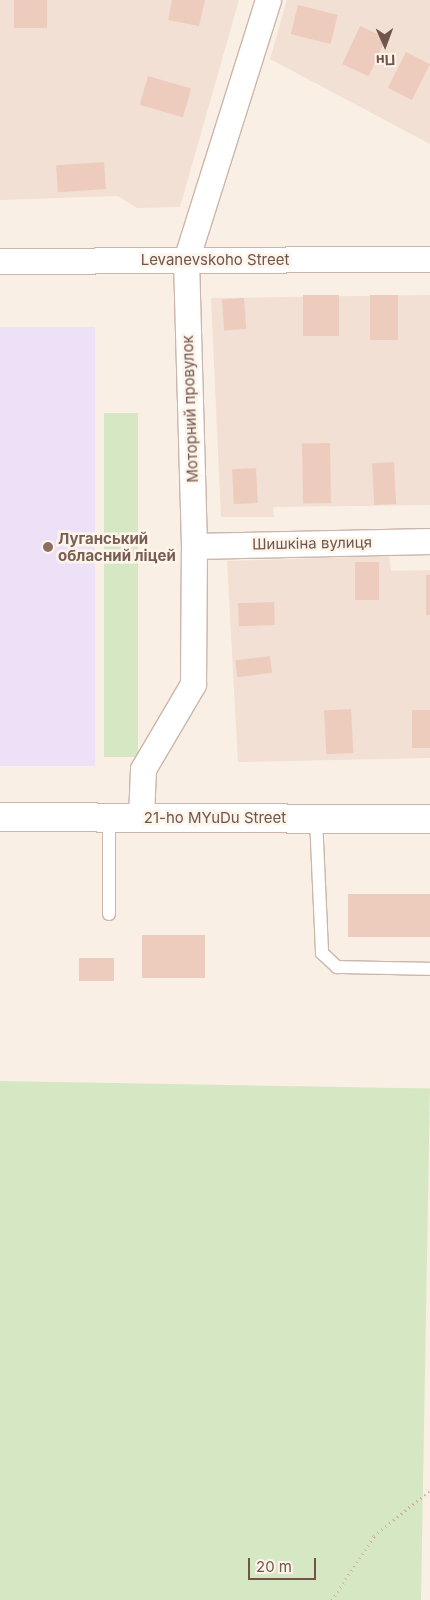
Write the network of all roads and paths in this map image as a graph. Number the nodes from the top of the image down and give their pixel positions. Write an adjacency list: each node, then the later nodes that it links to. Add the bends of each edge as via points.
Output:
1 (268, 0): 3 (street, Моторний провулок)
2 (430, 258): 3 (street, Levanevskoho Street)
3 (186, 260): 4 (street, Levanevskoho Street); 6 (street, Моторний провулок)
4 (0, 261)
5 (430, 540): 6 (street, Шишкіна вулиця)
6 (194, 546): 9 (street, Моторний провулок, via 193,684 143,769)
7 (0, 816): 8 (street, 21-ho MYuDu Street)
8 (109, 817): 9 (street, 21-ho MYuDu Street); 12 (lane)
9 (141, 818): 10 (street, 21-ho MYuDu Street)
10 (316, 818): 11 (street, 21-ho MYuDu Street); 13 (lane, via 322,953 337,967)
11 (430, 819)
12 (109, 914)
13 (430, 968)
14 (430, 1490): 15 (path, via 374,1536)
15 (332, 1600)

